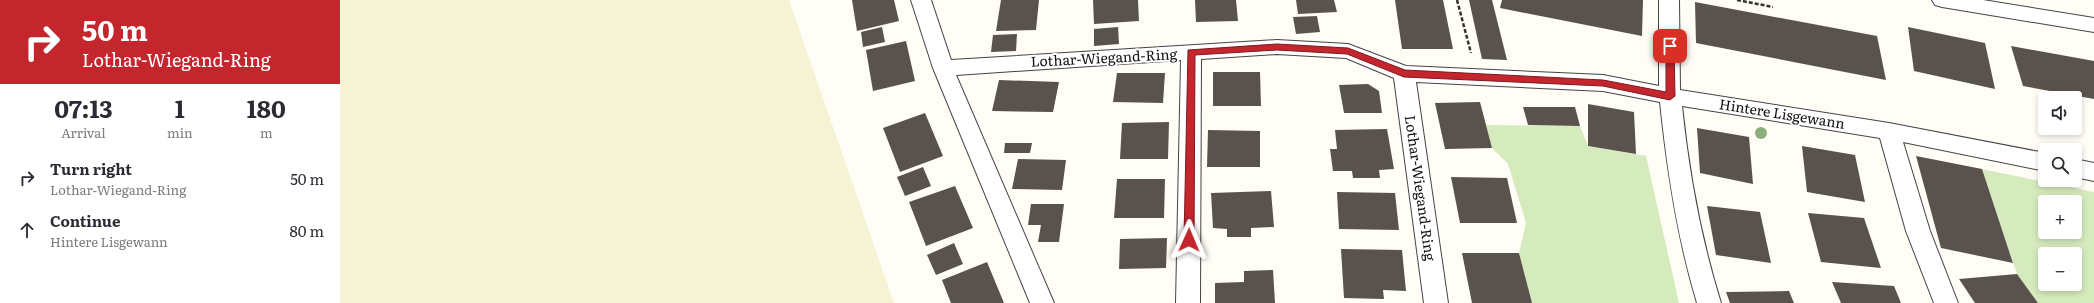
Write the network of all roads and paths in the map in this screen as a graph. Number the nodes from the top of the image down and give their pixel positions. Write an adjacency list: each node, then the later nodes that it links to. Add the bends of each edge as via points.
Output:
1 (921, 0): 9 (street)
2 (1457, 0): 11 (path)
3 (1669, 0): 13 (street)
4 (1737, 0): 6 (path)
5 (1942, 0): 7 (street)
6 (1773, 7)
7 (2094, 25)
8 (1191, 52): 9 (street, Lothar-Wiegand-Ring); 10 (street, Lothar-Wiegand-Ring, via 1277,47 1348,51); 19 (street)
9 (943, 68): 18 (street)
10 (1404, 74): 11 (street, Lothar-Wiegand-Ring); 20 (street, Lothar-Wiegand-Ring)
11 (1477, 77): 12 (street, Lothar-Wiegand-Ring)
12 (1518, 79): 13 (street, Hintere Lisgewann, via 1603,83)
13 (1670, 96): 14 (street, Hintere Lisgewann); 21 (street, via 1685,211)
14 (1889, 131): 15 (street, Hintere Lisgewann); 22 (street, via 1918,230)
15 (2038, 161)
16 (2082, 169): 17 (street)
17 (2094, 172)
18 (1042, 303)
19 (1188, 303)
20 (1436, 303)
21 (1708, 303)
22 (1946, 303)

